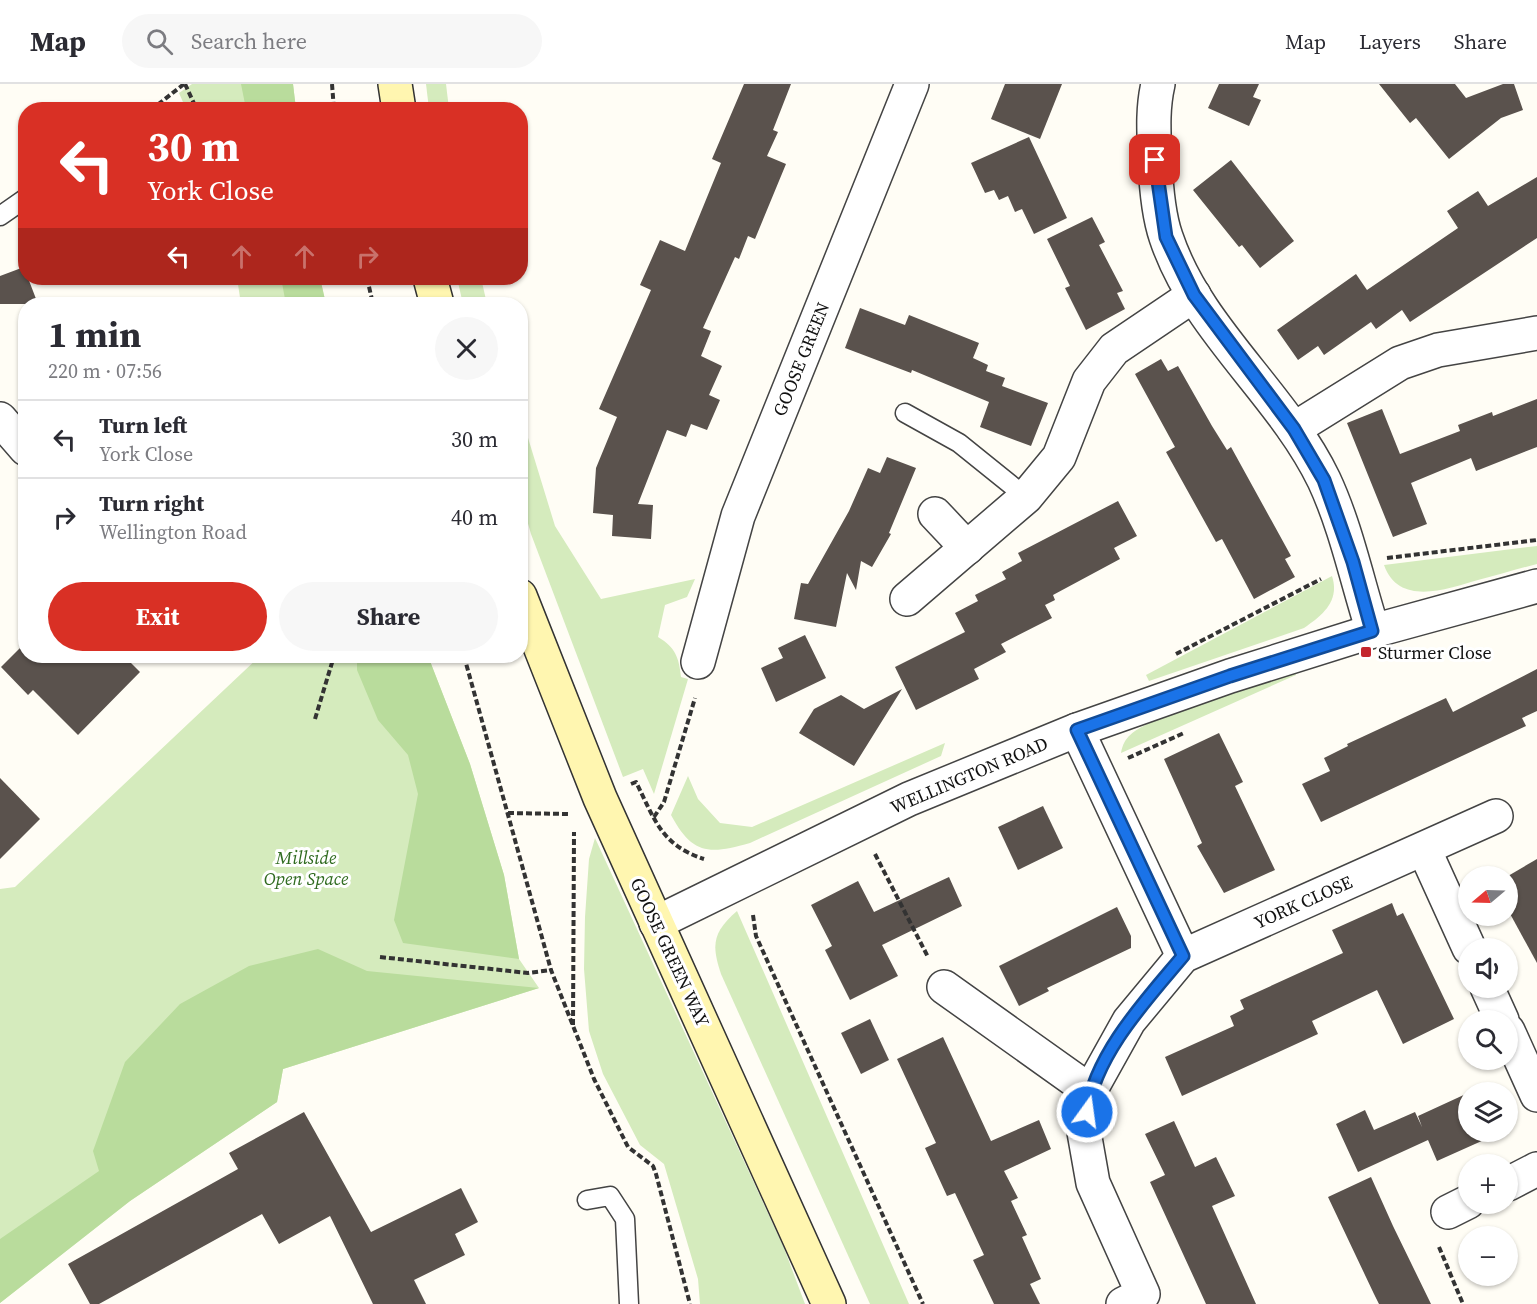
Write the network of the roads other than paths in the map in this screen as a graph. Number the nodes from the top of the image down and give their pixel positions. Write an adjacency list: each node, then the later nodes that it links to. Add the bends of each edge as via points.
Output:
1 (396, 84): 4 (main road)
2 (912, 84): 20 (street, GOOSE GREEN, via 738,516)
3 (1158, 84): 7 (street, via 1153,105 1155,168 1166,237)
4 (398, 102)
5 (18, 204): 6 (lane)
6 (0, 216)
7 (1194, 295): 11 (street); 13 (street, via 1114,349 1089,381 1059,457)
8 (1537, 333): 11 (street, via 1438,350 1400,363)
9 (905, 413): 13 (lane, via 959,443)
10 (0, 419): 12 (street)
11 (1294, 429): 19 (street, via 1324,480)
12 (18, 440)
13 (1026, 497): 15 (street)
14 (935, 514): 15 (street)
15 (967, 548): 17 (street)
16 (1537, 586): 19 (street, WELLINGTON ROAD)
17 (908, 599)
18 (528, 621): 24 (main road, GOOSE GREEN WAY, via 587,806)
19 (1372, 631): 21 (street, WELLINGTON ROAD)
20 (694, 644)
21 (1077, 730): 24 (street, WELLINGTON ROAD, via 909,800); 26 (street)
22 (1496, 816): 23 (street, YORK CLOSE)
23 (1424, 849): 25 (street); 26 (street, YORK CLOSE)
24 (656, 923): 35 (main road, GOOSE GREEN WAY)
25 (1464, 938)
26 (1183, 956): 29 (street, YORK CLOSE, via 1129,1021)
27 (944, 987): 29 (street)
28 (1518, 1053): 30 (street)
29 (1090, 1091): 36 (street, YORK CLOSE, via 1084,1132 1093,1183 1143,1294)
30 (1537, 1095)
31 (1537, 1169): 32 (street)
32 (1518, 1179)
33 (586, 1200): 34 (lane, via 610,1196 625,1219)
34 (629, 1304)
35 (829, 1304)
36 (1123, 1304)

